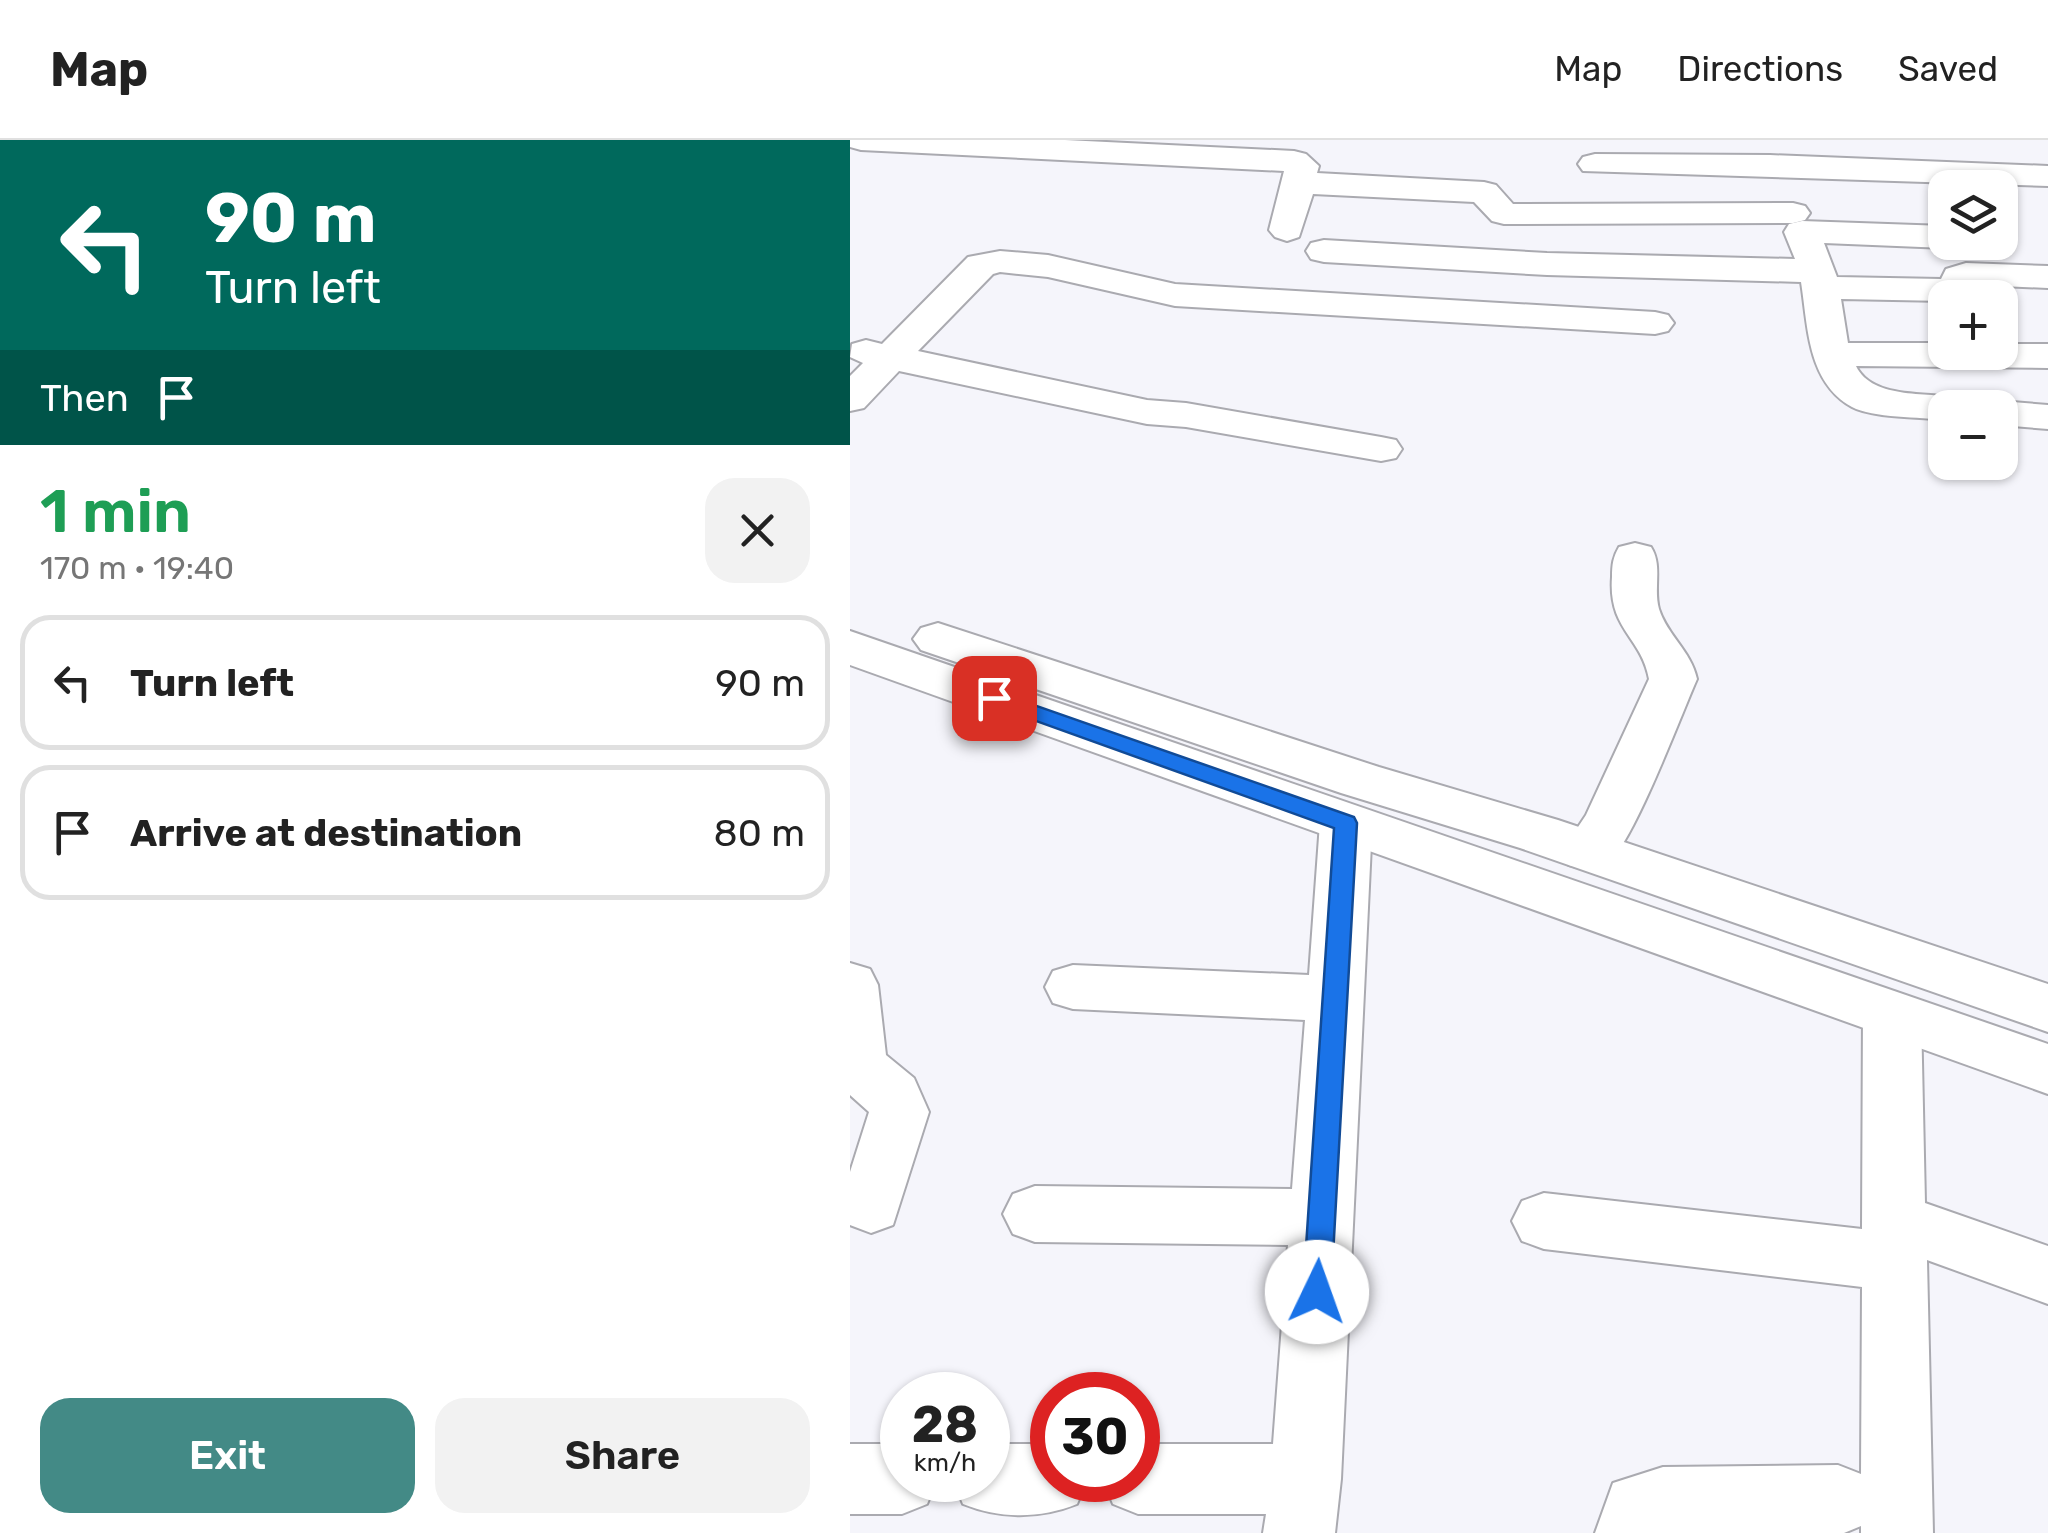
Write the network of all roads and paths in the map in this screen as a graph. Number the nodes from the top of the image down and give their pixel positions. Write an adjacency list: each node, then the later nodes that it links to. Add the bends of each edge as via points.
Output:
1 (861, 140): 3 (street)
2 (1763, 152): 4 (street); 5 (street); 6 (street)
3 (1290, 160): 6 (street, via 1315,185 1484,192 1498,210 1514,214); 7 (street)
4 (1595, 164)
5 (2048, 176)
6 (1797, 223): 8 (street); 11 (street)
7 (1287, 230)
8 (1928, 235)
9 (1324, 251): 11 (street)
10 (2048, 277): 11 (street, via 1966,274 1959,277 1960,287 1948,290)
11 (1819, 280): 14 (street)
12 (1656, 323): 15 (street, via 1175,296 998,258 981,264)
13 (850, 349): 15 (street)
14 (1831, 354): 16 (street); 18 (street, via 1842,379 1867,399)
15 (892, 356): 17 (street); 21 (street, via 1147,412)
16 (2048, 356)
17 (850, 399)
18 (1928, 406)
19 (2018, 414): 20 (street)
20 (2048, 417)
21 (1381, 449)
22 (1634, 557): 25 (street, via 1636,608 1671,658 1673,678 1608,822)
23 (851, 640): 24 (main road); 25 (main road)
24 (1346, 823): 28 (street); 30 (main road)
25 (1588, 850): 29 (main road)
26 (850, 984): 32 (street, via 855,1054 862,1070 889,1086 900,1112)
27 (1072, 987): 28 (street)
28 (1335, 999): 34 (street)
29 (2048, 1008)
30 (1892, 1014): 31 (main road); 36 (street)
31 (2048, 1069)
32 (870, 1205)
33 (1035, 1214): 34 (street)
34 (1322, 1217): 41 (street)
35 (1544, 1221): 36 (street)
36 (1894, 1241): 37 (street); 42 (street)
37 (2048, 1276)
38 (850, 1478): 39 (street)
39 (880, 1478)
40 (1160, 1483): 41 (street)
41 (1303, 1506)
42 (1868, 1517): 43 (street, via 1664,1502 1638,1508)
43 (1631, 1533)

